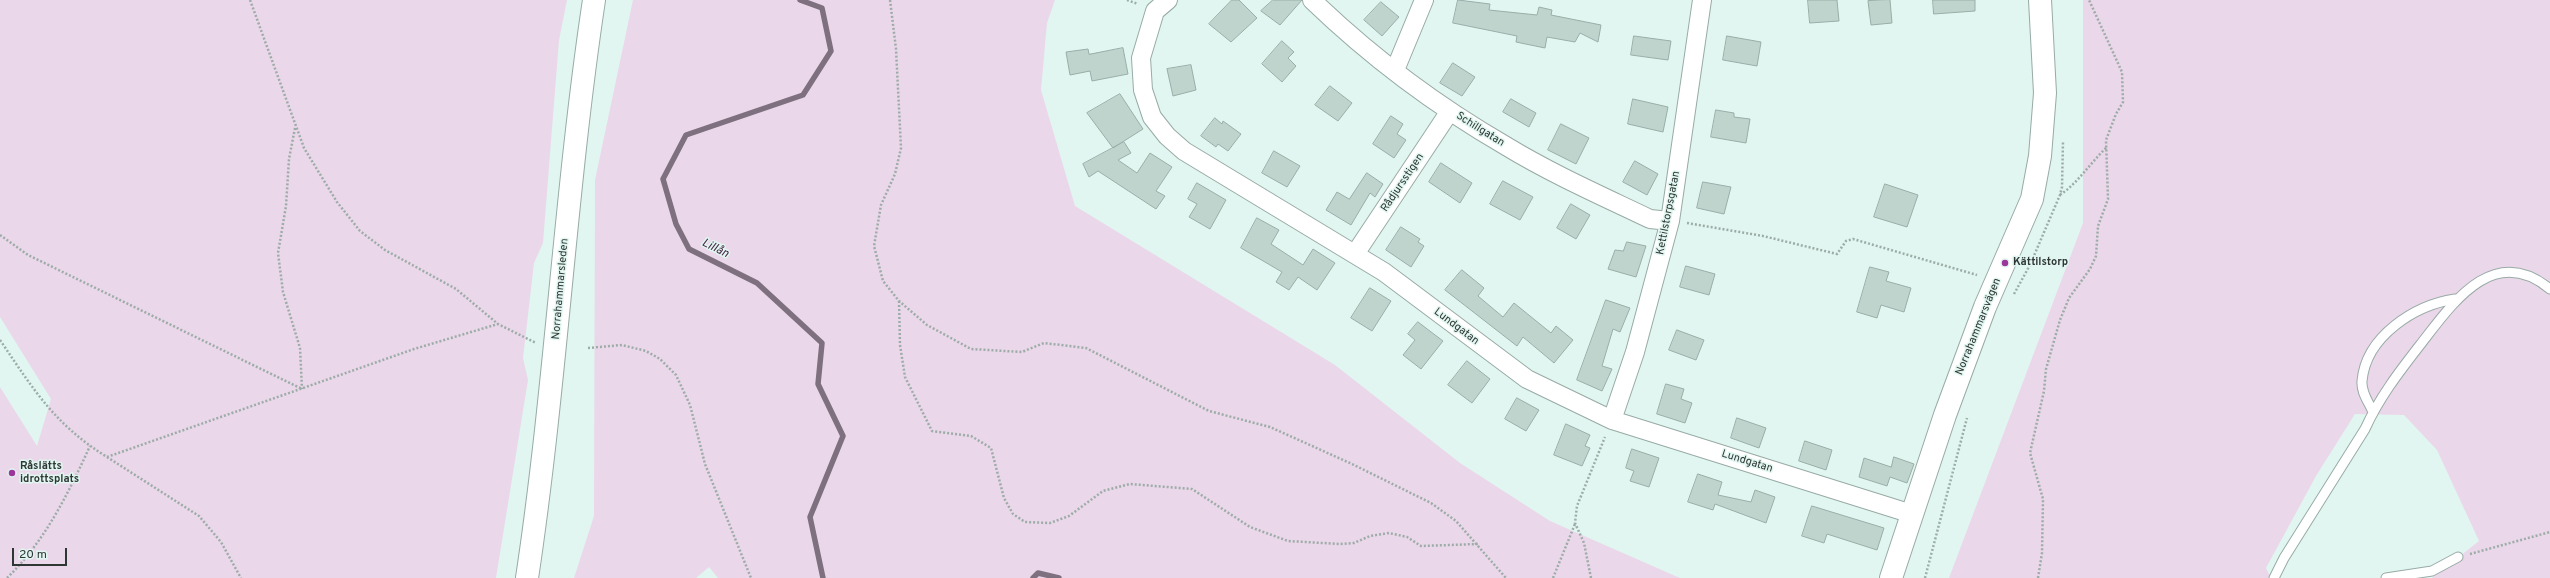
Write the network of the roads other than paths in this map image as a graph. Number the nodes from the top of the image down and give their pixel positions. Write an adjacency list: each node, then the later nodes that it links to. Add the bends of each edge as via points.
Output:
1 (594, 0): 17 (street, Norrahammarsleden, via 572,156 553,370)
2 (1168, 0): 10 (street, Lundgatan, via 1156,11 1141,58 1143,90 1152,117 1167,136 1184,151)
3 (1312, 0): 7 (street, Schillgatan)
4 (1424, 0): 7 (street)
5 (2040, 0): 15 (street, Norrahammarsvägen, via 2045,93 2040,156 2032,198 1982,314)
6 (1697, 1): 9 (street, Kettilstorpsgatan)
7 (1395, 70): 8 (street, Schillgatan)
8 (1450, 111): 9 (street, Schillgatan, via 1507,147 1582,186 1650,219); 10 (street, Rådjursstigen)
9 (1670, 221): 14 (street, Kettilstorpsgatan, via 1635,352)
10 (1355, 254): 14 (street, Lundgatan, via 1384,272 1527,379)
11 (2550, 288): 12 (lane, via 2538,278 2527,274 2502,273 2478,280)
12 (2455, 299): 13 (lane); 13 (lane, via 2419,310 2382,338 2368,358 2362,382 2364,396)
13 (2372, 410): 19 (lane, via 2365,429)
14 (1612, 420): 15 (street, Lundgatan)
15 (1912, 514): 18 (street, Norrahammarsvägen)
16 (2458, 558): 20 (lane, via 2432,571)
17 (527, 578)
18 (1891, 578)
19 (2274, 578)
20 (2386, 578)

